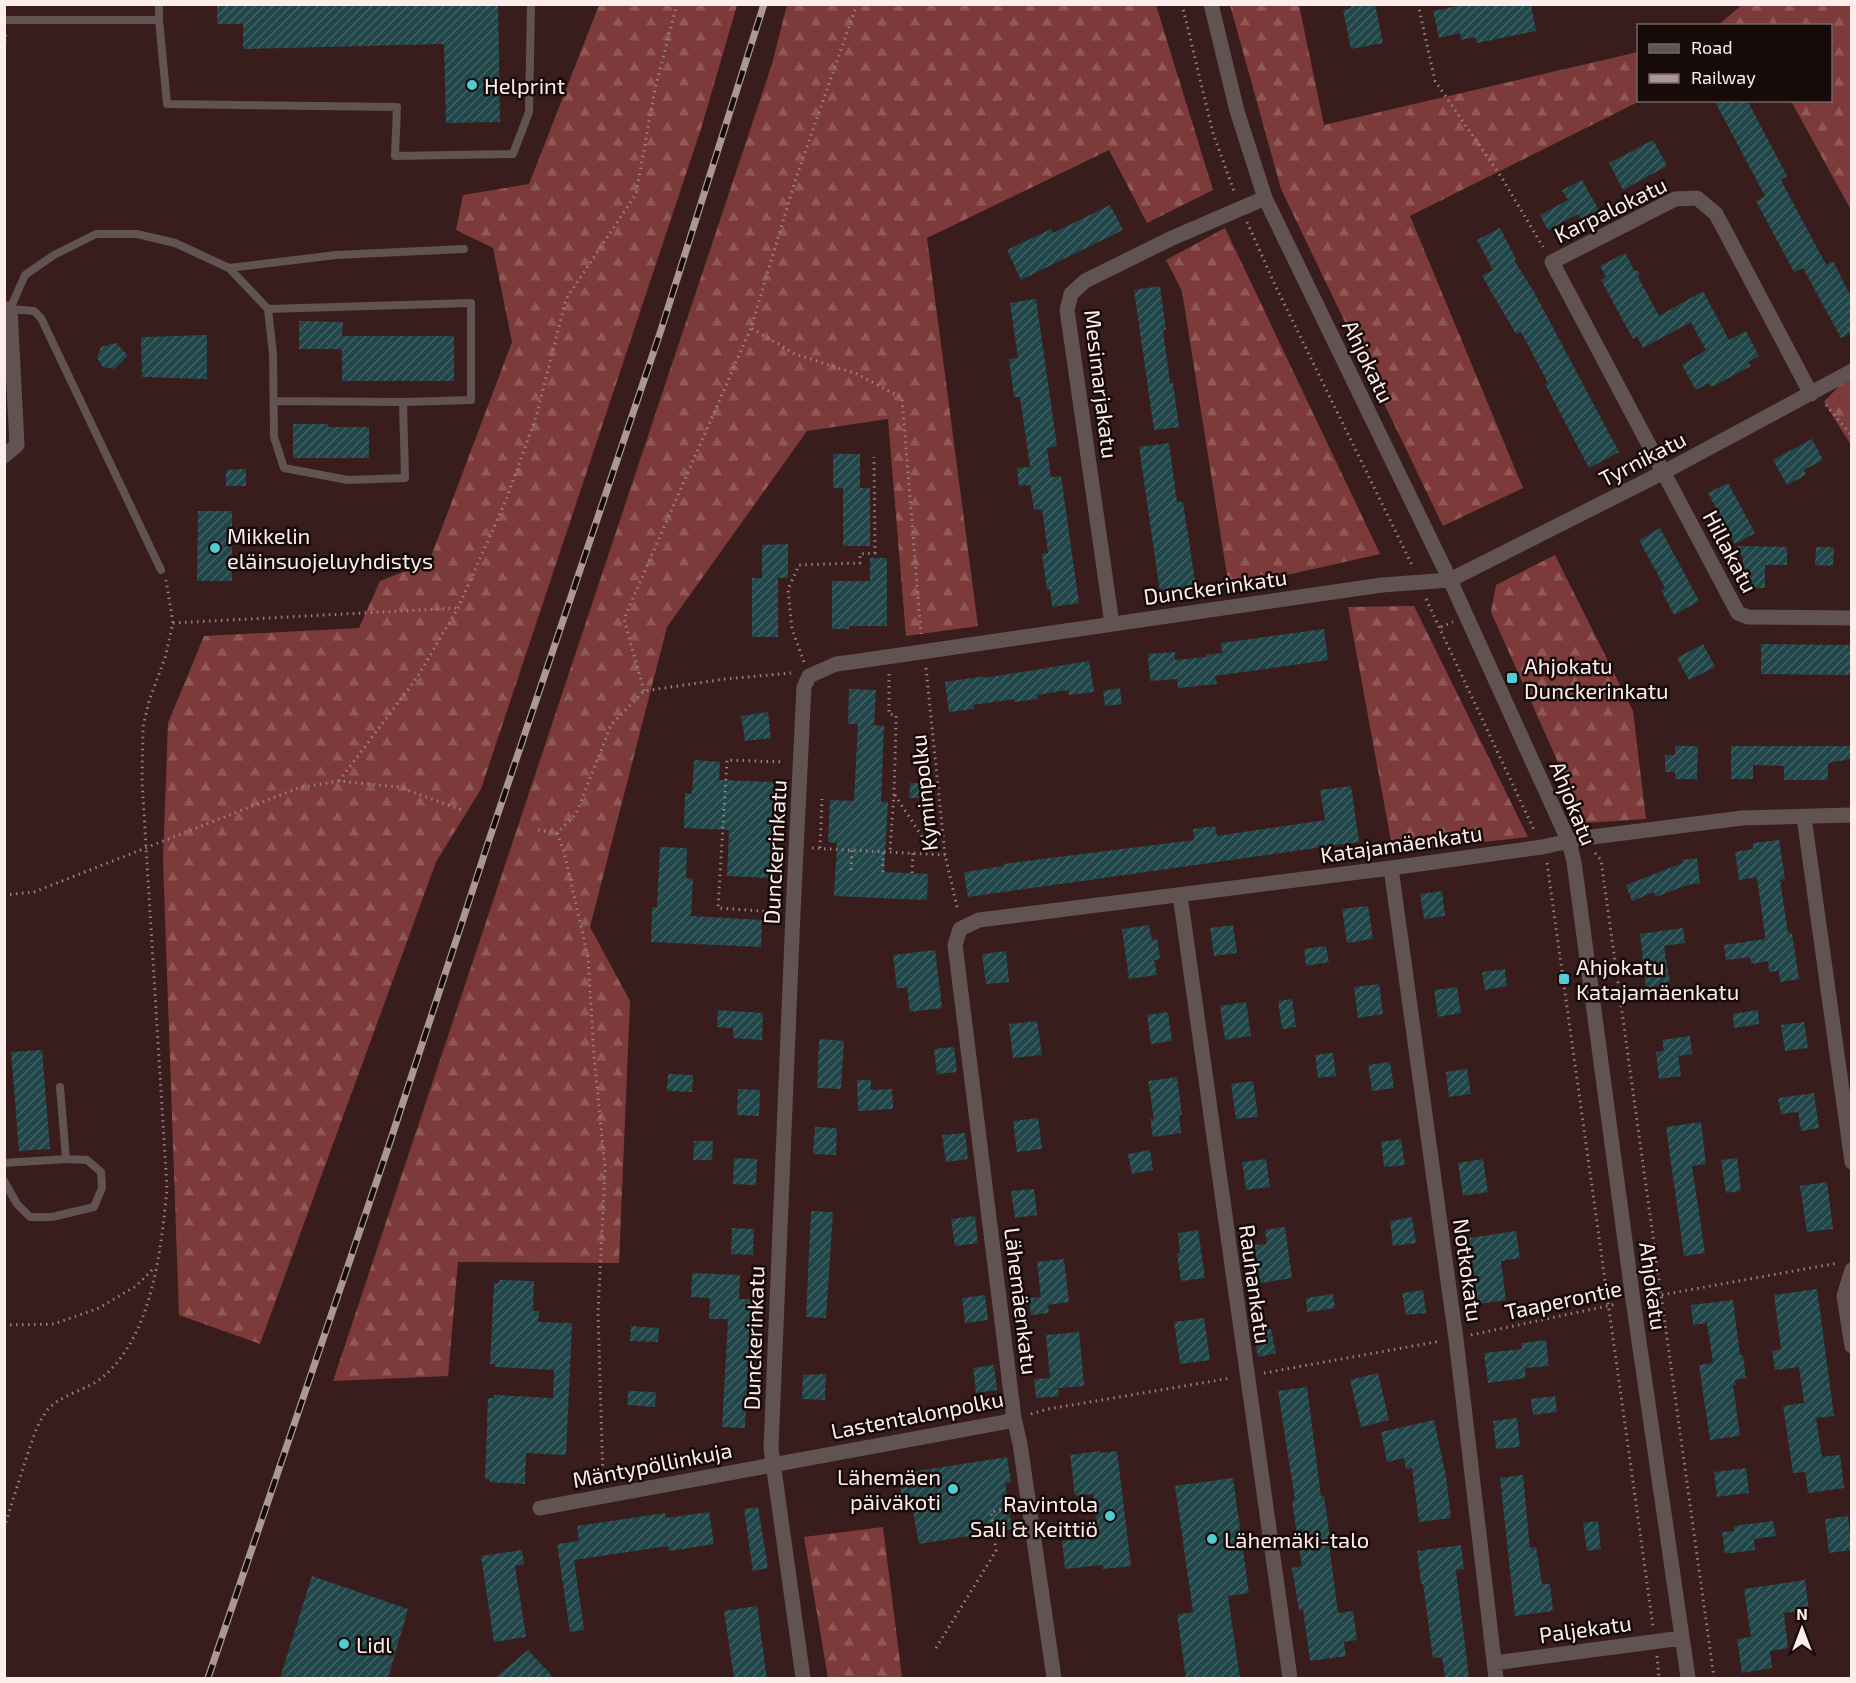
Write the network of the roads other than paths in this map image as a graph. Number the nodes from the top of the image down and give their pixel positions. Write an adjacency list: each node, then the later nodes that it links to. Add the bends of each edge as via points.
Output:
1 (159, 4): 4 (lane)
2 (531, 4): 4 (lane, via 529,112 513,154 395,156 397,107 167,104)
3 (1211, 4): 6 (street, Ahjokatu, via 1237,111)
4 (159, 20): 5 (lane)
5 (4, 22)
6 (1265, 198): 18 (street, Ahjokatu); 20 (street, Mesimarjakatu, via 1085,281 1071,294 1067,310)
7 (464, 249): 8 (lane, via 336,255)
8 (229, 268): 9 (lane, via 175,243 137,234 96,234 25,275); 10 (lane)
9 (7, 309): 15 (street, via 17,445); 17 (lane, via 34,311 41,318)
10 (268, 309): 13 (lane); 14 (lane, via 471,303 471,400)
11 (1851, 371): 12 (street, Tyrnikatu)
12 (1813, 393): 16 (street, Tyrnikatu); 16 (street, Karpalokatu, via 1716,214 1697,198 1675,199 1552,262)
13 (274, 401): 14 (lane); 14 (lane, via 274,437 284,468 348,480 405,477)
14 (403, 402)
15 (4, 456)
16 (1664, 472): 18 (street, Tyrnikatu); 19 (street, Hillakatu, via 1738,613 1748,617)
17 (161, 570)
18 (1450, 580): 20 (street, Dunckerinkatu, via 1382,585); 23 (street, Ahjokatu)
19 (1851, 618)
20 (1112, 624): 35 (street, Dunckerinkatu, via 836,664 809,676 804,687)
21 (1850, 815): 22 (street, Katajamäenkatu)
22 (1804, 817): 23 (street, Katajamäenkatu, via 1742,818); 29 (street)
23 (1569, 842): 24 (street, Katajamäenkatu); 37 (street, Ahjokatu)
24 (1391, 868): 25 (street, Katajamäenkatu); 38 (street, Notkokatu, via 1456,1339)
25 (1180, 895): 26 (street, Katajamäenkatu, via 979,920); 41 (street, Rauhankatu)
26 (960, 929): 34 (street, Lähemäenkatu, via 955,945)
27 (60, 1087): 28 (lane)
28 (66, 1159): 30 (lane); 31 (lane, via 87,1160 101,1172 102,1188 94,1208 30,1216 17,1204)
29 (1851, 1162)
30 (4, 1163)
31 (4, 1181)
32 (1846, 1266): 33 (street)
33 (1851, 1346)
34 (1014, 1419): 35 (street, Lastentalonpolku); 40 (street, Lähemäenkatu)
35 (773, 1464): 36 (street, Mäntypöllinkuja); 39 (street, Dunckerinkatu)
36 (540, 1508)
37 (1682, 1638): 38 (street, Paljekatu); 42 (street, Ahjokatu)
38 (1495, 1671)
39 (803, 1678)
40 (1054, 1678)
41 (1290, 1678)
42 (1688, 1678)

